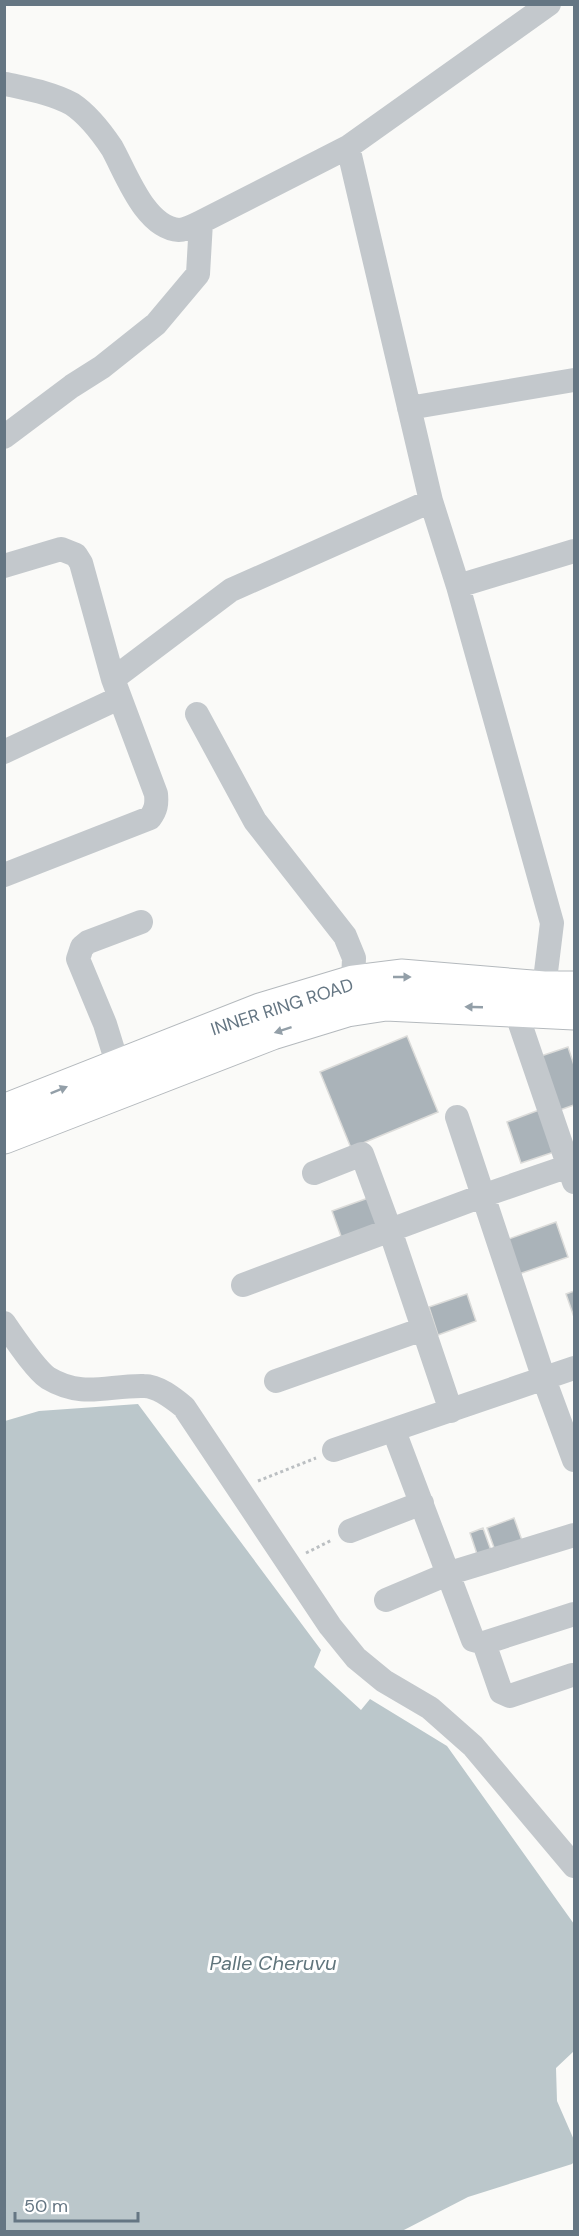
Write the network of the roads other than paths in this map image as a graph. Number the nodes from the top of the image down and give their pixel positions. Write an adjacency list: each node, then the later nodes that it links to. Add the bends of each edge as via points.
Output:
1 (549, 4): 3 (street)
2 (6, 84): 4 (street, via 43,92 72,105 92,123 111,147 142,205 157,222 179,230)
3 (348, 147): 4 (street); 6 (street)
4 (201, 222): 7 (street, via 198,273 156,324)
5 (574, 380): 6 (street)
6 (409, 408): 8 (street)
7 (4, 437)
8 (431, 501): 11 (street); 12 (street, via 231,590)
9 (574, 551): 11 (street)
10 (4, 566): 12 (street, via 62,549 76,555)
11 (458, 586): 18 (street, via 552,923)
12 (116, 688): 14 (street); 15 (street, via 156,794 155,812 150,818)
13 (196, 714): 17 (street, via 255,821 345,936 354,958)
14 (4, 752)
15 (4, 875)
16 (141, 922): 21 (street, via 88,942 78,959)
17 (353, 982): 18 (highway, INNER RING ROAD, one-way to 18, via 401,976); 21 (highway, INNER RING ROAD, via 260,1010)
18 (559, 988): 19 (street)
19 (515, 1009): 20 (highway, INNER RING ROAD); 24 (highway, INNER RING ROAD, one-way to 24, via 386,1004 347,1010 272,1033); 26 (street)
20 (574, 1013)
21 (118, 1066): 22 (highway, INNER RING ROAD, one-way to 21)
22 (4, 1111)
23 (457, 1117): 27 (street)
24 (4, 1137)
25 (314, 1173): 28 (street, via 362,1154)
26 (572, 1174): 27 (street)
27 (482, 1196): 28 (street); 33 (street)
28 (390, 1230): 29 (street); 30 (street)
29 (243, 1284)
30 (423, 1329): 34 (street); 35 (street)
31 (8, 1335): 47 (street, via 47,1377 73,1390 146,1385 184,1407 330,1626 356,1658 430,1708 473,1746)
32 (574, 1368): 33 (street)
33 (544, 1379): 35 (street); 38 (street)
34 (276, 1381)
35 (451, 1411): 36 (street)
36 (394, 1431): 37 (street); 39 (street)
37 (334, 1450)
38 (574, 1460)
39 (422, 1503): 40 (street); 42 (street)
40 (350, 1531)
41 (574, 1535): 42 (street)
42 (450, 1573): 43 (street); 45 (street, via 473,1640)
43 (386, 1600)
44 (574, 1614): 45 (street)
45 (484, 1643): 46 (street, via 496,1683 501,1692 510,1696)
46 (572, 1675)
47 (574, 1866)

